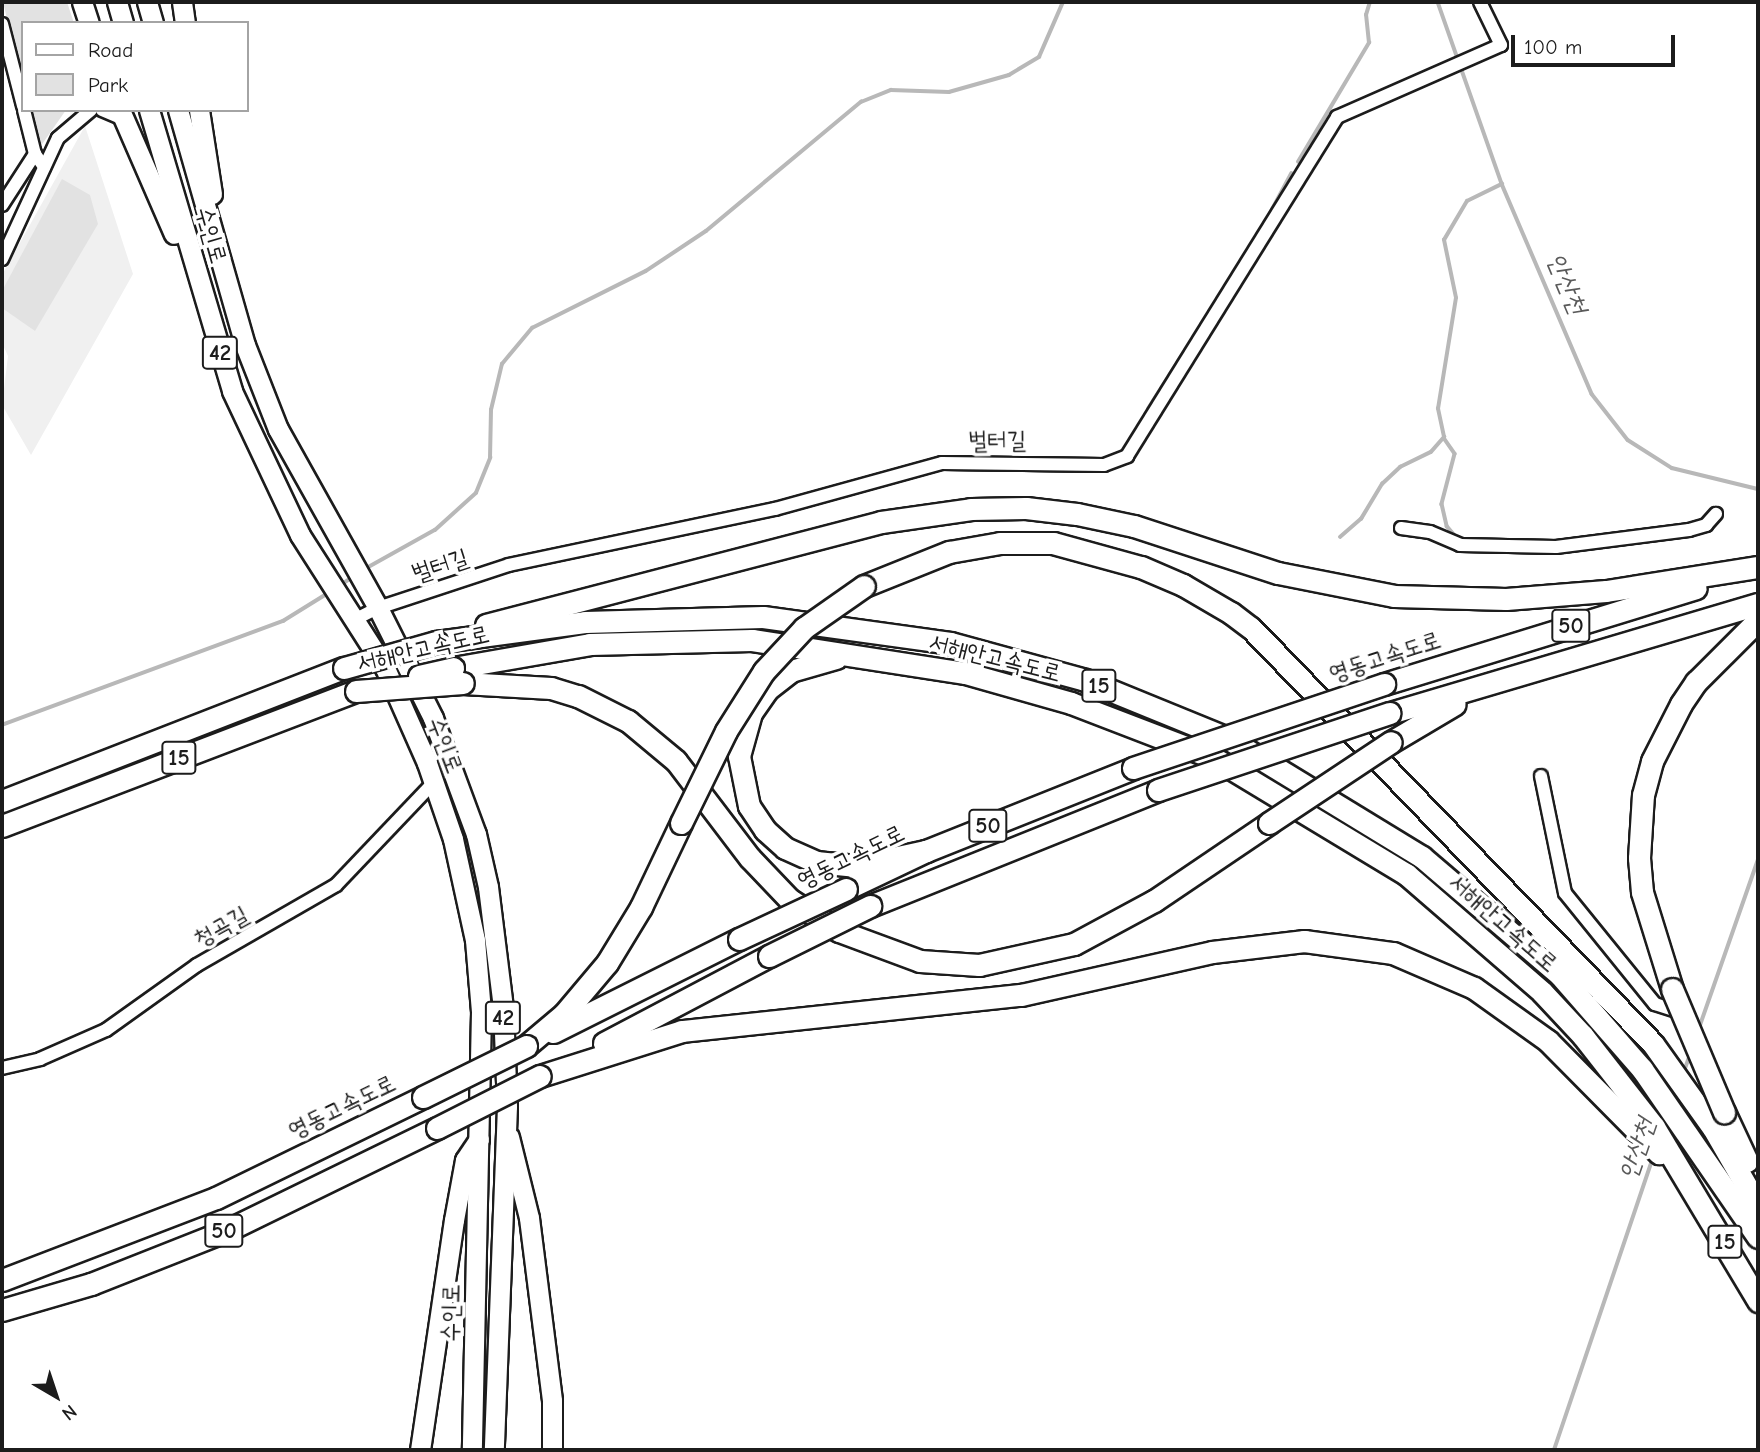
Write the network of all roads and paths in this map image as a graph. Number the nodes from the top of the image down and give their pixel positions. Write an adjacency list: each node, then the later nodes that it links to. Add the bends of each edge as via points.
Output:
1 (82, 2): 6 (main road)
2 (117, 2): 7 (main road)
3 (148, 2): 8 (main road)
4 (182, 2): 9 (main road)
5 (1480, 2): 27 (street, 벌터길, via 1497,47 1337,117 1127,456 1104,466 1084,462 942,463 775,509 509,565)
6 (88, 21)
7 (122, 21)
8 (153, 21)
9 (185, 21)
10 (2, 29): 11 (street)
11 (21, 100)
12 (24, 112): 18 (street)
13 (89, 112): 19 (street, via 58,138)
14 (150, 112): 23 (main road, 수인로 / 42)
15 (179, 112): 21 (main road, 수인로 / 42)
16 (200, 112): 21 (main road)
17 (121, 115): 23 (main road)
18 (35, 154): 19 (street); 20 (street)
19 (44, 167): 22 (street)
20 (2, 205)
21 (219, 254): 27 (main road, 수인로 / 42, via 278,429)
22 (2, 259)
23 (205, 303): 29 (main road, 수인로 / 42, via 232,391 265,467)
24 (1716, 514): 25 (street, via 1706,525 1689,530 1556,547 1460,545 1430,532)
25 (1401, 528)
26 (1758, 568): 31 (highway, via 1606,591 1519,598 1394,596 1278,573 1134,526 1077,514 1026,508 971,509 881,522 507,617); 39 (highway, 영동고속도로 / 50, bridge, via 1384,684 1133,768)
27 (375, 601): 29 (street, 벌터길); 45 (main road, 수인로 / 42, via 433,719 476,834 488,887 503,1008)
28 (1758, 604): 34 (highway, 50)
29 (351, 615): 36 (main road, 수인로 / 42, via 390,679)
30 (1758, 620): 44 (highway, bridge, via 1696,682 1681,704 1652,761 1643,794 1642,892)
31 (436, 642): 37 (highway, 서해안고속도로 / 15, bridge, via 344,668); 50 (highway, 서해안고속도로 / 15, via 585,622 763,617 950,643 1084,680 1227,738 1422,857 1560,975 1642,1069)
32 (856, 656): 33 (highway, 서해안고속도로 / 15, via 752,640 590,644); 39 (highway, via 802,666 758,700 739,756 744,795 765,830 805,859 857,866); 47 (highway, 서해안고속도로 / 15, via 965,673 1070,703 1212,757 1406,874 1542,992 1630,1095)
33 (458, 675): 34 (highway, bridge, via 551,688 628,721 676,761 750,858 789,899 839,931 920,961 979,965 1074,944 1154,901 1444,709); 38 (highway, 서해안고속도로 / 15, bridge, via 356,691)
34 (1516, 677): 43 (highway, 50, bridge, via 1390,713 1158,790 870,906)
35 (1541, 776): 40 (street, via 1565,893 1655,1004)
36 (434, 782): 42 (street, 청곡길, via 336,885 187,971 106,1030 40,1059); 46 (main road, 수인로 / 42, via 453,839 475,940 481,1012)
37 (2, 802)
38 (2, 826)
39 (926, 850): 41 (highway, 영동고속도로 / 50, bridge)
40 (1685, 1014)
41 (526, 1046): 44 (highway, bridge, via 579,998 614,953 735,716 770,663 822,613 864,586 948,552 1000,543 1053,543 1131,563 1208,598 1251,628 1653,1044); 51 (highway, 영동고속도로 / 50, bridge, via 216,1198)
42 (2, 1068)
43 (540, 1076): 47 (highway, via 621,1047 694,1028 1021,995 1212,951 1304,941 1393,953 1474,988 1548,1041); 53 (highway, 50, bridge, via 230,1229 91,1284)
44 (1719, 1120): 48 (highway); 49 (highway)
45 (506, 1128): 56 (main road, 수인로 / 42); 57 (main road, via 530,1218 552,1401)
46 (479, 1138): 54 (main road, via 465,1160); 55 (main road, 수인로 / 42)
47 (1691, 1184): 52 (highway, 서해안고속도로 / 15)
48 (1758, 1185)
49 (1758, 1206)
50 (1758, 1237)
51 (2, 1280)
52 (1758, 1301)
53 (2, 1310)
54 (420, 1450)
55 (472, 1450)
56 (494, 1450)
57 (552, 1450)

